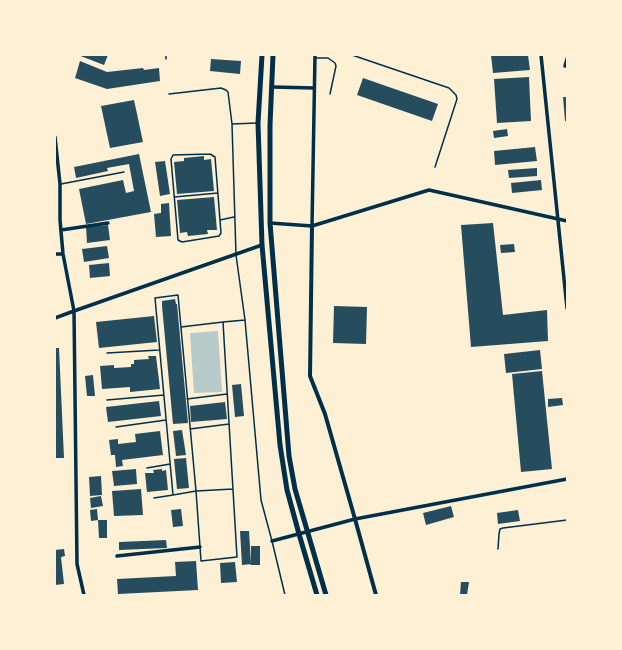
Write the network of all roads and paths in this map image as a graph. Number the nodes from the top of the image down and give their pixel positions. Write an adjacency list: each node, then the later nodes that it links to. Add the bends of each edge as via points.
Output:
1 (166, 55): 7 (lane)
2 (262, 55): 14 (main road)
3 (273, 55): 10 (main road)
4 (352, 55): 17 (lane, via 449,88 456,95 457,99)
5 (541, 55): 23 (street)
6 (315, 56): 11 (street); 13 (lane, via 328,58 335,63)
7 (166, 59)
8 (567, 59): 9 (street)
9 (565, 66)
10 (272, 87): 11 (street); 29 (main road)
11 (314, 88): 30 (street)
12 (169, 94): 15 (lane, via 222,88 228,92)
13 (330, 94)
14 (258, 123): 15 (lane); 32 (main road)
15 (232, 124): 22 (lane)
16 (55, 137): 19 (street)
17 (435, 167)
18 (124, 172): 19 (lane)
19 (60, 184): 24 (street)
20 (218, 192): 21 (lane); 21 (lane, via 213,155 173,155 171,159); 25 (lane)
21 (174, 197): 25 (lane, via 179,241 218,236 221,233)
22 (234, 217): 25 (lane); 35 (lane)
23 (559, 219): 27 (street); 30 (street, via 429,190); 36 (street)
24 (60, 220): 26 (street); 31 (street)
25 (220, 220)
26 (55, 221)
27 (567, 221)
28 (108, 223): 31 (street)
29 (270, 223): 30 (street); 61 (main road, via 289,456)
30 (312, 226): 59 (street, via 310,376 325,414)
31 (61, 230): 34 (street)
32 (262, 245): 35 (street); 62 (main road, via 283,466)
33 (55, 254): 34 (street)
34 (63, 254): 37 (street)
35 (236, 255): 37 (street); 39 (lane)
36 (567, 308)
37 (74, 310): 38 (street); 67 (street, via 77,564)
38 (55, 318)
39 (245, 320): 40 (lane); 63 (lane, via 261,500)
40 (223, 322): 41 (lane); 45 (lane)
41 (181, 327): 42 (lane, via 178,295 155,298); 46 (lane)
42 (159, 350): 43 (lane); 44 (lane)
43 (107, 353)
44 (164, 394): 47 (lane); 48 (lane)
45 (227, 394): 46 (lane); 49 (lane)
46 (187, 399): 51 (lane)
47 (107, 400)
48 (166, 420): 50 (lane); 52 (lane)
49 (229, 424): 51 (lane); 55 (lane)
50 (116, 426)
51 (190, 429): 56 (lane)
52 (170, 464): 53 (lane); 57 (lane)
53 (147, 468)
54 (567, 479): 59 (street)
55 (233, 489): 56 (lane); 64 (lane, via 237,557 201,561)
56 (196, 491): 57 (lane); 64 (lane)
57 (173, 495): 58 (lane)
58 (154, 498)
59 (355, 519): 61 (street); 71 (street)
60 (567, 520): 65 (lane, via 503,528 499,534)
61 (307, 532): 62 (street); 70 (main road)
62 (299, 534): 63 (street); 69 (main road)
63 (272, 541): 68 (lane)
64 (200, 547): 66 (street)
65 (498, 549)
66 (117, 556)
67 (84, 595)
68 (284, 595)
69 (318, 595)
70 (326, 595)
71 (376, 595)

